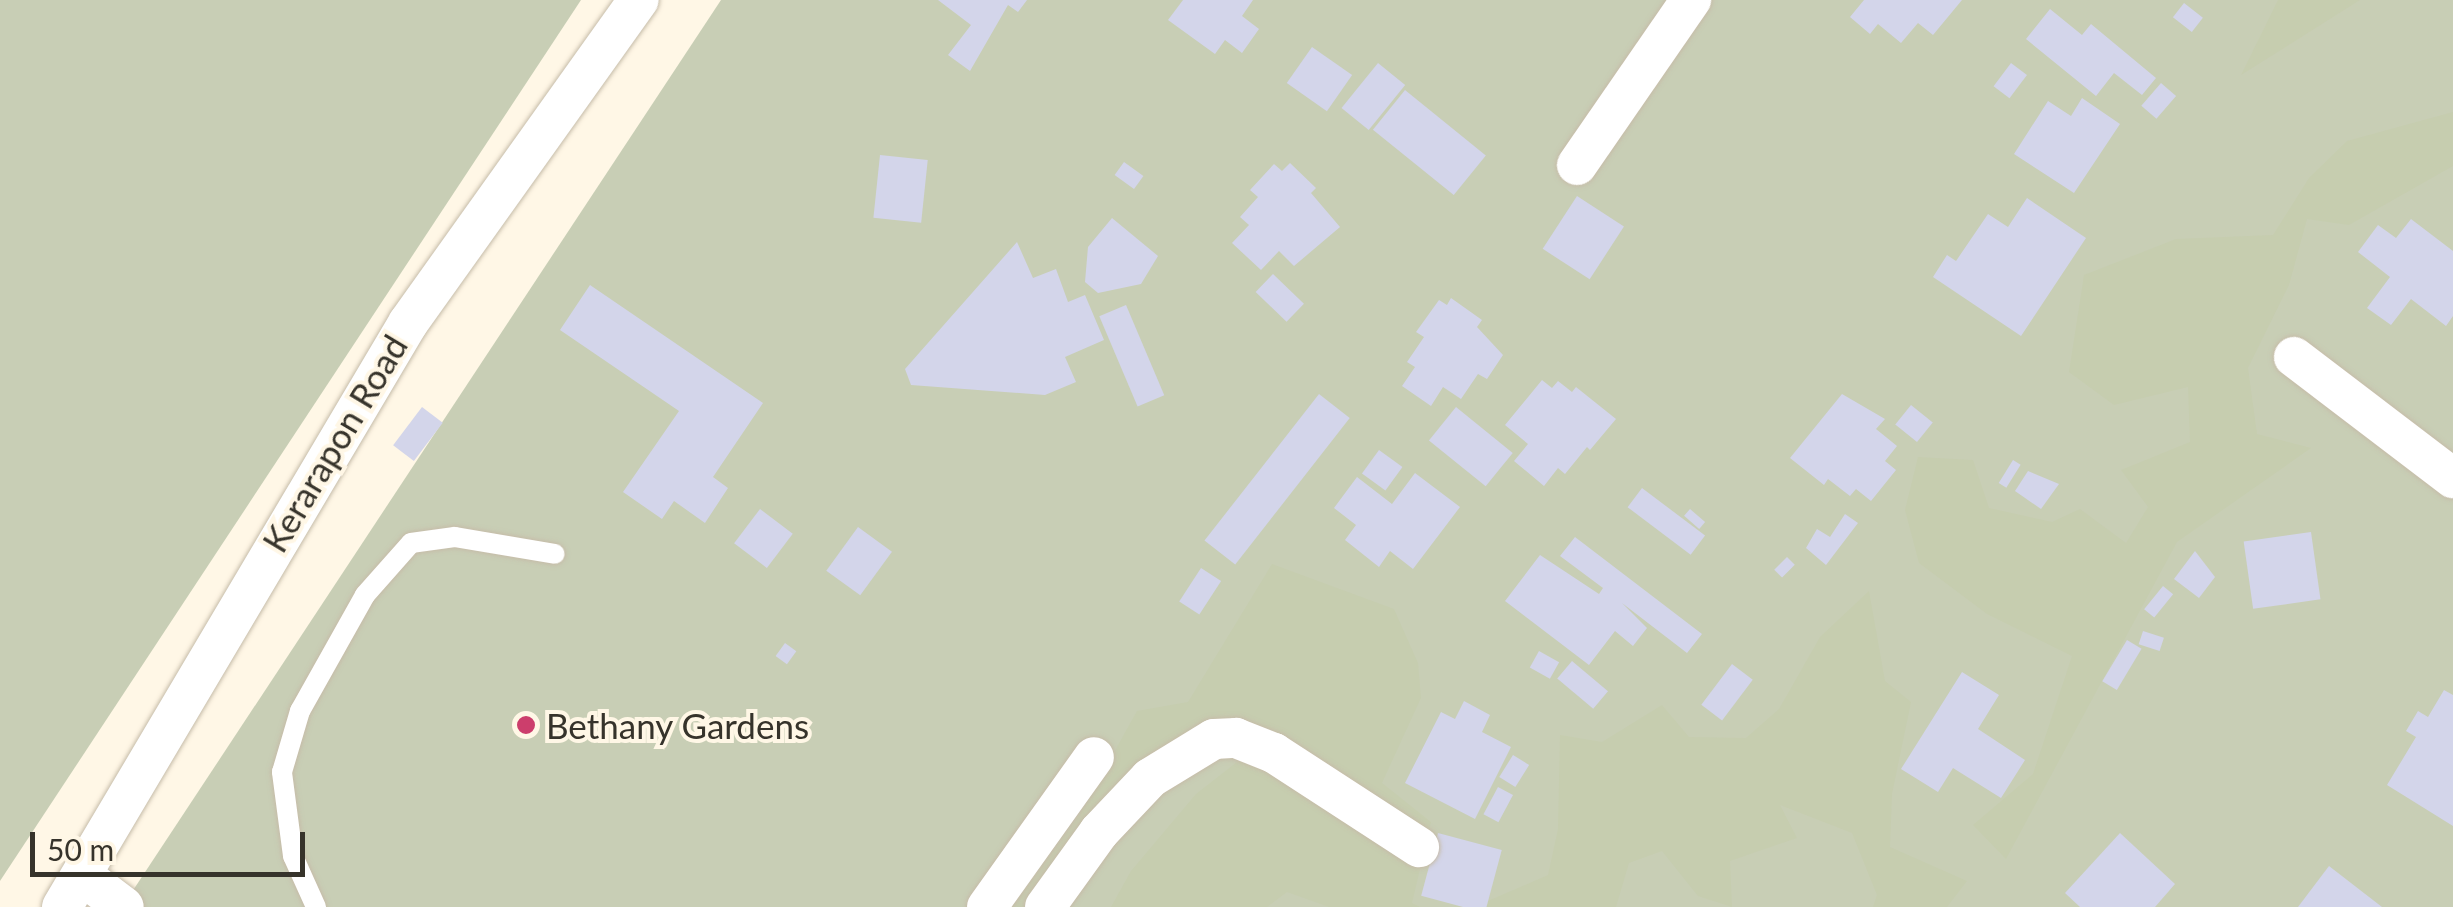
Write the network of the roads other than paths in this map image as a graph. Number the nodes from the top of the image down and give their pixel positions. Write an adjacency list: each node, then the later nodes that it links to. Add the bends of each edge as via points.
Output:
1 (638, 0): 9 (street, Kerarapon Road, via 408,323 221,629)
2 (1690, 0): 3 (street)
3 (1578, 165)
4 (2294, 358): 5 (street)
5 (2453, 478)
6 (555, 554): 11 (lane, via 455,537 411,543 365,595 300,711 282,772 293,856)
7 (1094, 757): 12 (street)
8 (1419, 847): 13 (street, via 1274,753 1236,738 1214,739 1150,778 1099,832)
9 (72, 892): 10 (street)
10 (124, 907)
11 (316, 907)
12 (987, 907)
13 (1045, 907)

